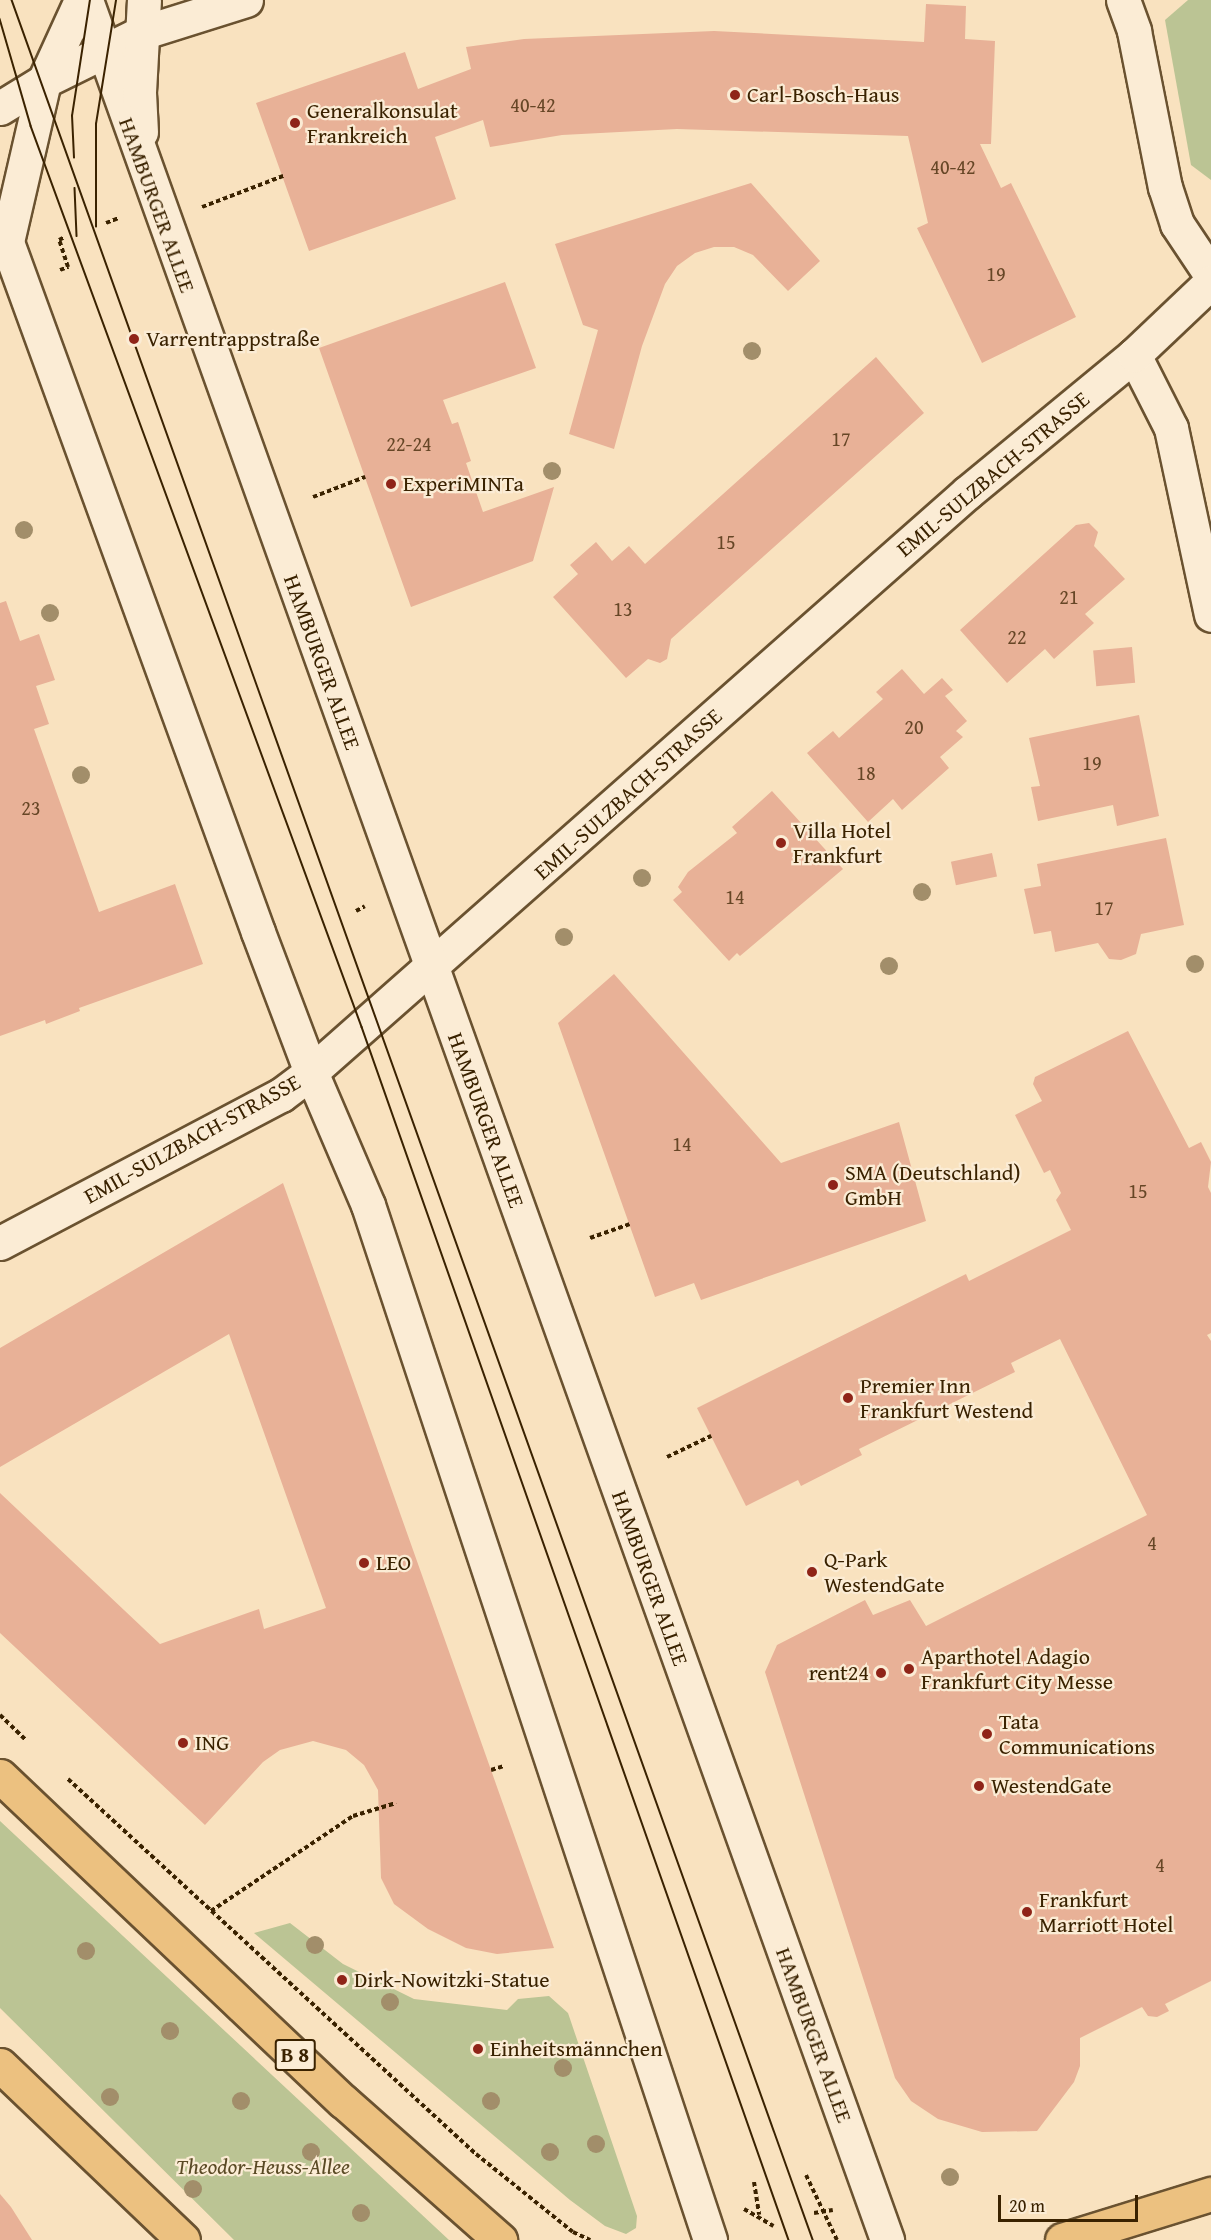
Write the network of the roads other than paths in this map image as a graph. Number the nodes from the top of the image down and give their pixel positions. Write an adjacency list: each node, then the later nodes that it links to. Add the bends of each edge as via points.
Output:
1 (81, 0): 8 (street)
2 (86, 0): 7 (street, HAMBURGER ALLEE)
3 (144, 0): 6 (street)
4 (246, 0): 6 (street)
5 (1123, 0): 12 (street, via 1134,30 1165,187 1178,224)
6 (141, 33): 7 (street); 10 (street, via 139,93)
7 (102, 54): 8 (street); 10 (street, HAMBURGER ALLEE)
8 (44, 81): 9 (street); 11 (street)
9 (0, 108)
10 (147, 179): 16 (street, HAMBURGER ALLEE)
11 (3, 234): 17 (street)
12 (1211, 275)
13 (1211, 282): 14 (street, EMIL-SULZBACH-STRASSE)
14 (1134, 355): 15 (street, via 1171,428); 16 (street, EMIL-SULZBACH-STRASSE, via 968,492)
15 (1211, 615)
16 (431, 968): 17 (street, EMIL-SULZBACH-STRASSE); 25 (street, HAMBURGER ALLEE)
17 (311, 1072): 18 (street, EMIL-SULZBACH-STRASSE, via 281,1095); 24 (street, via 368,1205)
18 (0, 1243)
19 (0, 1776): 23 (main road, B 8, via 343,2101)
20 (0, 2065): 22 (main road)
21 (1208, 2193): 26 (main road)
22 (183, 2240)
23 (500, 2240)
24 (710, 2240)
25 (887, 2240)
26 (1062, 2240)

